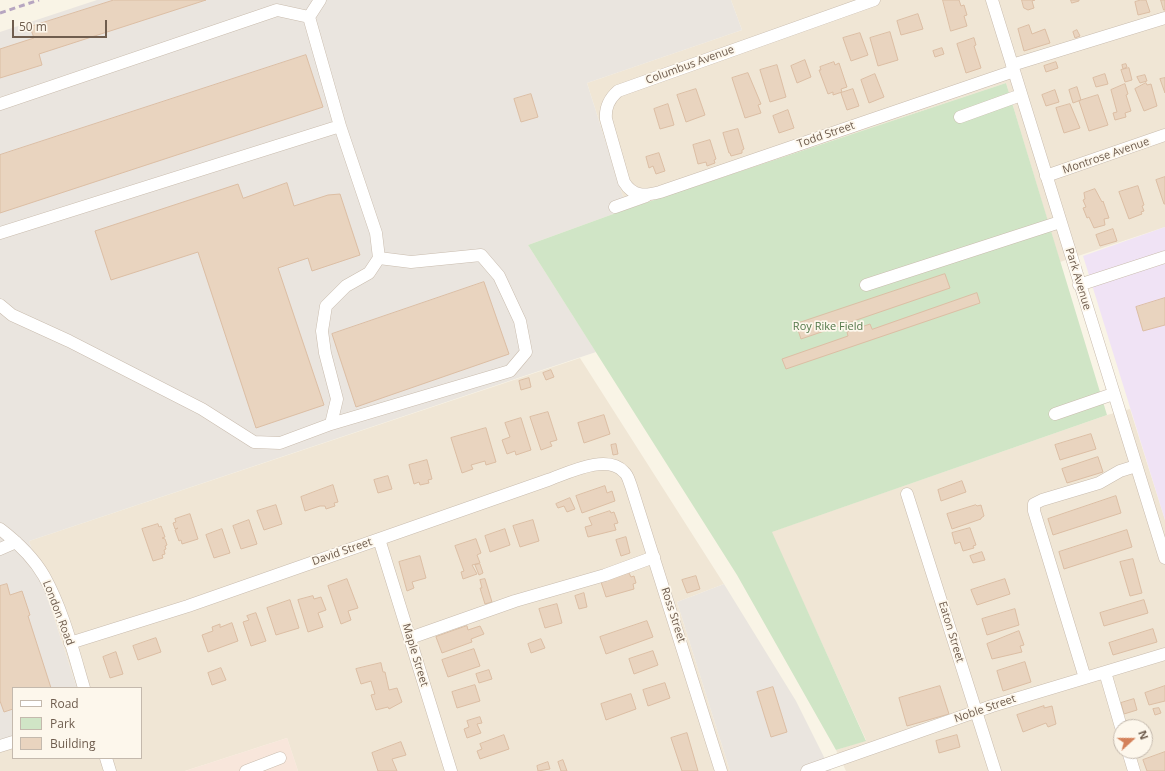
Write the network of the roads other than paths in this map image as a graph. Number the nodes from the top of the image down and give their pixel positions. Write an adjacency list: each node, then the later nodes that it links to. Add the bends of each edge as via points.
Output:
1 (320, 0): 4 (street)
2 (874, 0): 13 (street, Columbus Avenue, via 638,84 614,95 605,111 624,182 628,189)
3 (992, 0): 6 (street, Park Avenue)
4 (309, 18): 8 (street, via 278,10); 10 (street)
5 (1165, 18): 6 (street, Todd Street)
6 (1013, 68): 7 (street, Park Avenue); 13 (street, Todd Street)
7 (1021, 95): 9 (street); 12 (street, Park Avenue)
8 (0, 104)
9 (960, 117)
10 (340, 126): 16 (street); 18 (street, via 376,233)
11 (1165, 135): 12 (street, Montrose Avenue)
12 (1046, 176): 15 (street, Park Avenue)
13 (644, 195): 14 (street, Todd Street)
14 (615, 207)
15 (1060, 222): 19 (street); 20 (street, Park Avenue)
16 (0, 232)
17 (1165, 257): 20 (street)
18 (379, 258): 24 (street, via 370,273 346,286 326,306 322,331 337,399); 24 (street, via 411,262 481,255 499,276 520,322 526,352 510,371)
19 (866, 285)
20 (1079, 285): 22 (street, Park Avenue)
21 (0, 305): 24 (street, via 12,315 202,409 254,442 280,443)
22 (1113, 394): 23 (street); 26 (street, Park Avenue)
23 (1055, 414)
24 (332, 424)
25 (614, 465): 29 (street, David Street, via 598,464); 32 (street, Ross Street, via 628,478)
26 (1136, 466): 33 (street, Park Avenue); 38 (street, via 1120,471 1099,483 1034,504)
27 (907, 494): 40 (street, Eaton Street)
28 (0, 529): 30 (street, London Road)
29 (379, 539): 34 (street, Maple Street); 35 (street, David Street, via 188,606)
30 (16, 542): 31 (street); 35 (street, London Road, via 44,575 58,606)
31 (0, 549)
32 (654, 556): 34 (street, via 605,575 515,601); 50 (street, Ross Street)
33 (1165, 558)
34 (410, 638): 49 (street, Maple Street)
35 (70, 643): 39 (street, London Road)
36 (1165, 654): 37 (street, Noble Street)
37 (1105, 672): 38 (street, Noble Street); 41 (street)
38 (1085, 678): 40 (street, Noble Street)
39 (84, 687)
40 (976, 712): 51 (street, Noble Street); 52 (street, Eaton Street)
41 (1119, 719)
42 (12, 742): 43 (street)
43 (0, 746)
44 (280, 758): 48 (street)
45 (106, 759): 47 (street)
46 (1130, 759): 53 (street)
47 (110, 771)
48 (246, 771)
49 (451, 771)
50 (721, 771)
51 (807, 771)
52 (995, 771)
53 (1134, 771)

